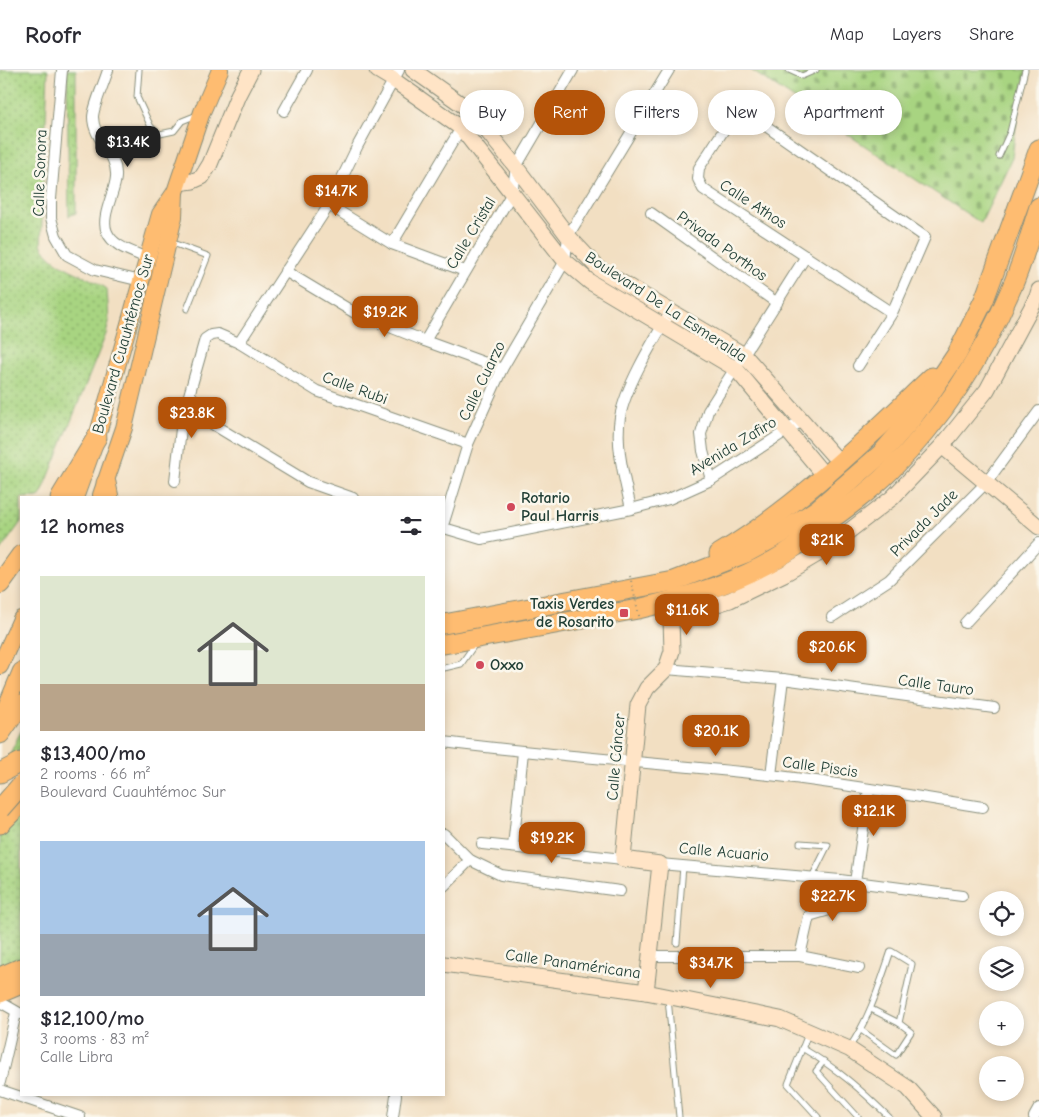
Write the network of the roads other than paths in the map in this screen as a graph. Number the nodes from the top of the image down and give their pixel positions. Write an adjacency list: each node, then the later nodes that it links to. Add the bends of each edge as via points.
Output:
1 (62, 70): 38 (street, Calle Sonora, via 51,199 51,218 56,236 67,254 95,270)
2 (108, 70): 34 (street, via 93,116 98,135 116,166 106,231 113,242)
3 (139, 70): 17 (lane, via 137,97 150,127 160,134 174,131 182,122)
4 (220, 70): 17 (main road, Boulevard Cuauhtémoc Sur)
5 (252, 70): 25 (street, via 202,177)
6 (307, 70): 16 (street)
7 (377, 70): 14 (street, Boulevard De La Esmeralda)
8 (413, 70): 15 (street, Boulevard De La Esmeralda)
9 (573, 70): 24 (street)
10 (669, 70): 30 (street)
11 (789, 70): 12 (lane, via 802,76)
12 (816, 70)
13 (1024, 70): 23 (lane, via 1010,132)
14 (396, 75): 18 (street, Boulevard De La Esmeralda); 27 (street)
15 (460, 104)
16 (284, 111)
17 (202, 112): 25 (main road, Boulevard Cuauhtémoc Sur)
18 (460, 127)
19 (460, 130): 32 (street)
20 (466, 135): 26 (street, Boulevard De La Esmeralda)
21 (490, 135): 24 (street, Boulevard De La Esmeralda)
22 (1039, 149): 47 (highway, via 984,300)
23 (999, 156)
24 (516, 167): 26 (street); 30 (street, Boulevard De La Esmeralda)
25 (177, 188): 31 (main road, Boulevard Cuauhtémoc Sur); 34 (main road, Boulevard Cuauhtémoc Sur, via 160,214)
26 (512, 193): 35 (street, Boulevard De La Esmeralda); 37 (street, Calle Cristal)
27 (329, 205): 32 (street); 36 (street)
28 (1039, 207): 76 (highway, via 1012,288 992,330 953,395 914,446 855,502 787,553)
29 (651, 213): 40 (street, Privada Porthos)
30 (568, 236): 35 (street); 42 (street, Boulevard De La Esmeralda, via 599,268)
31 (167, 241): 41 (lane, via 208,256); 64 (main road, Boulevard Cuauhtémoc Sur, via 124,428)
32 (392, 244): 37 (street)
33 (806, 256): 40 (street); 43 (street, Calle Athos); 43 (street, Calle Athos, via 704,189 698,179 704,160 729,122 739,115 753,117 925,237)
34 (147, 258): 38 (main road, Boulevard Cuauhtémoc Sur)
35 (565, 261): 44 (street, Boulevard De La Esmeralda, via 590,282); 50 (street, Calle Cuarzo)
36 (285, 271): 45 (street, via 355,313); 46 (street)
37 (465, 271): 45 (street, Calle Cristal)
38 (141, 281): 56 (main road, Boulevard Cuauhtémoc Sur)
39 (1038, 294): 58 (street, via 987,390)
40 (776, 303): 48 (street)
41 (187, 309)
42 (671, 310): 44 (street); 48 (street, Boulevard De La Esmeralda)
43 (892, 313): 49 (street, Calle Athos)
44 (663, 325): 51 (street, Boulevard De La Esmeralda); 68 (street, via 628,390 620,418 620,449)
45 (425, 341): 50 (street)
46 (239, 344): 52 (street, via 218,334 205,338); 57 (street, Calle Rubi, via 317,391)
47 (956, 354): 59 (highway); 74 (highway, via 910,422 881,454 818,509 746,553)
48 (744, 355): 51 (street); 54 (street, Boulevard De La Esmeralda)
49 (858, 366)
50 (502, 369): 57 (street, Calle Cuarzo)
51 (736, 369): 55 (street, Boulevard De La Esmeralda); 61 (street, via 708,411 701,434)
52 (190, 394): 62 (street, via 182,420); 67 (street, via 209,422 308,482)
53 (1039, 411): 63 (street, Privada Jade)
54 (803, 420): 55 (street, Avenida Zafiro); 59 (street, Boulevard De La Esmeralda)
55 (788, 432): 60 (street, Boulevard De La Esmeralda); 61 (street, Avenida Zafiro)
56 (97, 437): 65 (highway); 66 (main road, Boulevard Cuauhtémoc Sur)
57 (468, 444): 69 (street, Calle Cuarzo)
58 (942, 446): 63 (street); 76 (street, via 892,498 822,551 786,573 730,600)
59 (840, 463): 60 (highway)
60 (825, 476): 74 (highway, via 744,539)
61 (711, 480): 68 (street, Avenida Zafiro, via 669,499)
62 (175, 481)
63 (986, 483): 70 (street); 77 (street, Privada Jade, via 889,580)
64 (105, 493)
65 (61, 496)
66 (76, 496)
67 (347, 496)
68 (631, 508): 71 (street, Avenida Zafiro, via 482,539)
69 (445, 519)
70 (1039, 527)
71 (445, 528)
72 (1039, 543): 79 (street)
73 (20, 556): 75 (highway)
74 (674, 581): 80 (highway)
75 (0, 584)
76 (669, 610): 81 (highway, via 638,609); 85 (street, via 672,651)
77 (832, 617)
78 (20, 622): 83 (main road)
79 (965, 623)
80 (445, 624)
81 (489, 636): 82 (highway); 84 (lane, via 471,648 461,664)
82 (445, 644)
83 (0, 666)
84 (445, 668)
85 (666, 669): 87 (street, Calle Tauro); 94 (street, Calle Cáncer, via 646,688 638,705)
86 (20, 674): 90 (main road)
87 (783, 679): 89 (street, Calle Tauro); 97 (street)
88 (20, 705): 91 (highway)
89 (994, 708)
90 (0, 721)
91 (0, 734)
92 (445, 742): 93 (street, Calle Piscis)
93 (524, 752): 94 (street, Calle Piscis); 108 (street)
94 (633, 761): 97 (street, Calle Piscis); 109 (street, Calle Cáncer)
95 (20, 763): 96 (highway)
96 (0, 773)
97 (772, 775): 99 (street, Calle Piscis)
98 (20, 787): 103 (highway, bridge)
99 (869, 789): 102 (street, Calle Piscis); 115 (street)
100 (20, 798): 103 (highway)
101 (20, 803): 104 (highway)
102 (983, 807)
103 (0, 808)
104 (0, 824)
105 (445, 835): 110 (street)
106 (800, 843): 113 (lane, via 828,845)
107 (482, 844): 108 (street, Calle Acuario)
108 (513, 847): 109 (street, Calle Acuario)
109 (624, 859): 111 (street, Calle Acuario)
110 (470, 860): 116 (street); 117 (street, via 501,876)
111 (660, 864): 112 (street, Calle Acuario); 120 (street)
112 (684, 866): 113 (street, Calle Acuario); 119 (lane)
113 (811, 878): 114 (street, Calle Acuario)
114 (840, 880): 115 (street, Calle Acuario); 121 (street, via 836,908 810,916)
115 (855, 882): 118 (street, Calle Acuario)
116 (445, 885)
117 (620, 891)
118 (962, 896)
119 (677, 943)
120 (650, 956): 121 (street); 127 (street)
121 (800, 956): 124 (street)
122 (445, 964): 127 (street, Calle Panaméricana)
123 (20, 968): 125 (highway)
124 (859, 968)
125 (0, 977)
126 (20, 984): 128 (highway)
127 (646, 992): 129 (street, Calle Panaméricana)
128 (0, 993)
129 (667, 996): 135 (street, Calle Panaméricana, via 780,1018); 145 (lane)
130 (0, 1002): 132 (street)
131 (872, 1009): 133 (lane); 133 (lane, via 891,951 912,964); 134 (lane)
132 (19, 1013): 139 (street)
133 (899, 1023): 134 (lane, via 910,1032 896,1056)
134 (861, 1030): 137 (lane)
135 (810, 1032): 136 (lane); 137 (street, Calle Panaméricana)
136 (802, 1048): 138 (lane); 146 (lane, via 788,1084)
137 (849, 1049): 149 (street, Calle Panaméricana, via 908,1088)
138 (824, 1060): 147 (lane, via 816,1071); 148 (lane, via 857,1085)
139 (0, 1082)
140 (0, 1090): 143 (street)
141 (396, 1096): 144 (street)
142 (1039, 1108): 150 (street)
143 (80, 1117)
144 (393, 1117)
145 (680, 1117)
146 (818, 1117)
147 (858, 1117)
148 (889, 1117)
149 (934, 1117)
150 (1034, 1117)

